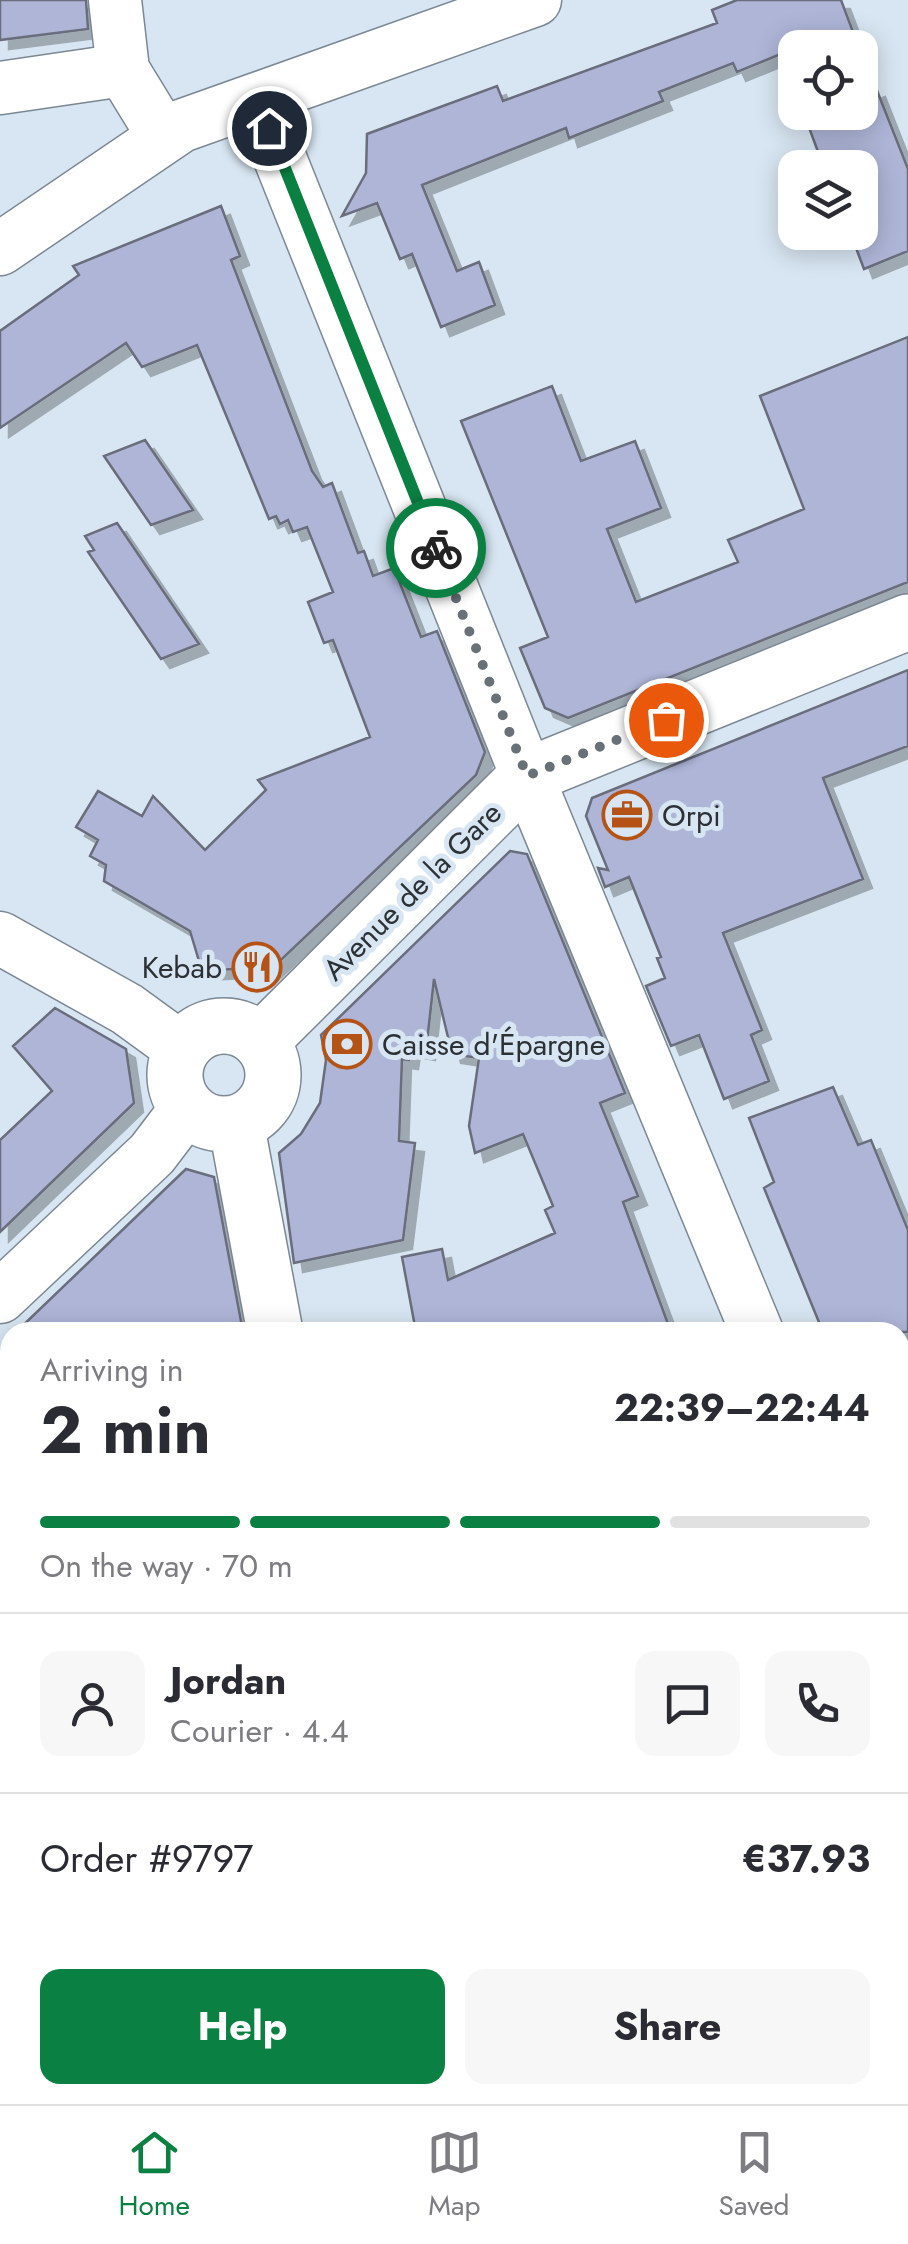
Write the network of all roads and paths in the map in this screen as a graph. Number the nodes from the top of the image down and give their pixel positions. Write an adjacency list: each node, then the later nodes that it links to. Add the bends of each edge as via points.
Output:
1 (115, 0): 3 (street)
2 (518, 3): 5 (street)
3 (124, 70): 4 (street); 6 (street)
4 (0, 88)
5 (257, 101): 6 (street); 9 (street)
6 (164, 137): 7 (street)
7 (0, 249)
8 (908, 622): 9 (street, Avenue de la Gare)
9 (527, 776): 11 (street, Avenue de la Gare); 16 (street)
10 (0, 938): 12 (street, via 128,1009)
11 (261, 1041): 12 (street, via 219,1025 204,1029); 13 (street, via 274,1072 265,1104)
12 (182, 1050): 13 (street, via 175,1080)
13 (212, 1115): 14 (street, via 152,1154); 15 (street)
14 (0, 1296)
15 (272, 1322)
16 (753, 1322)

